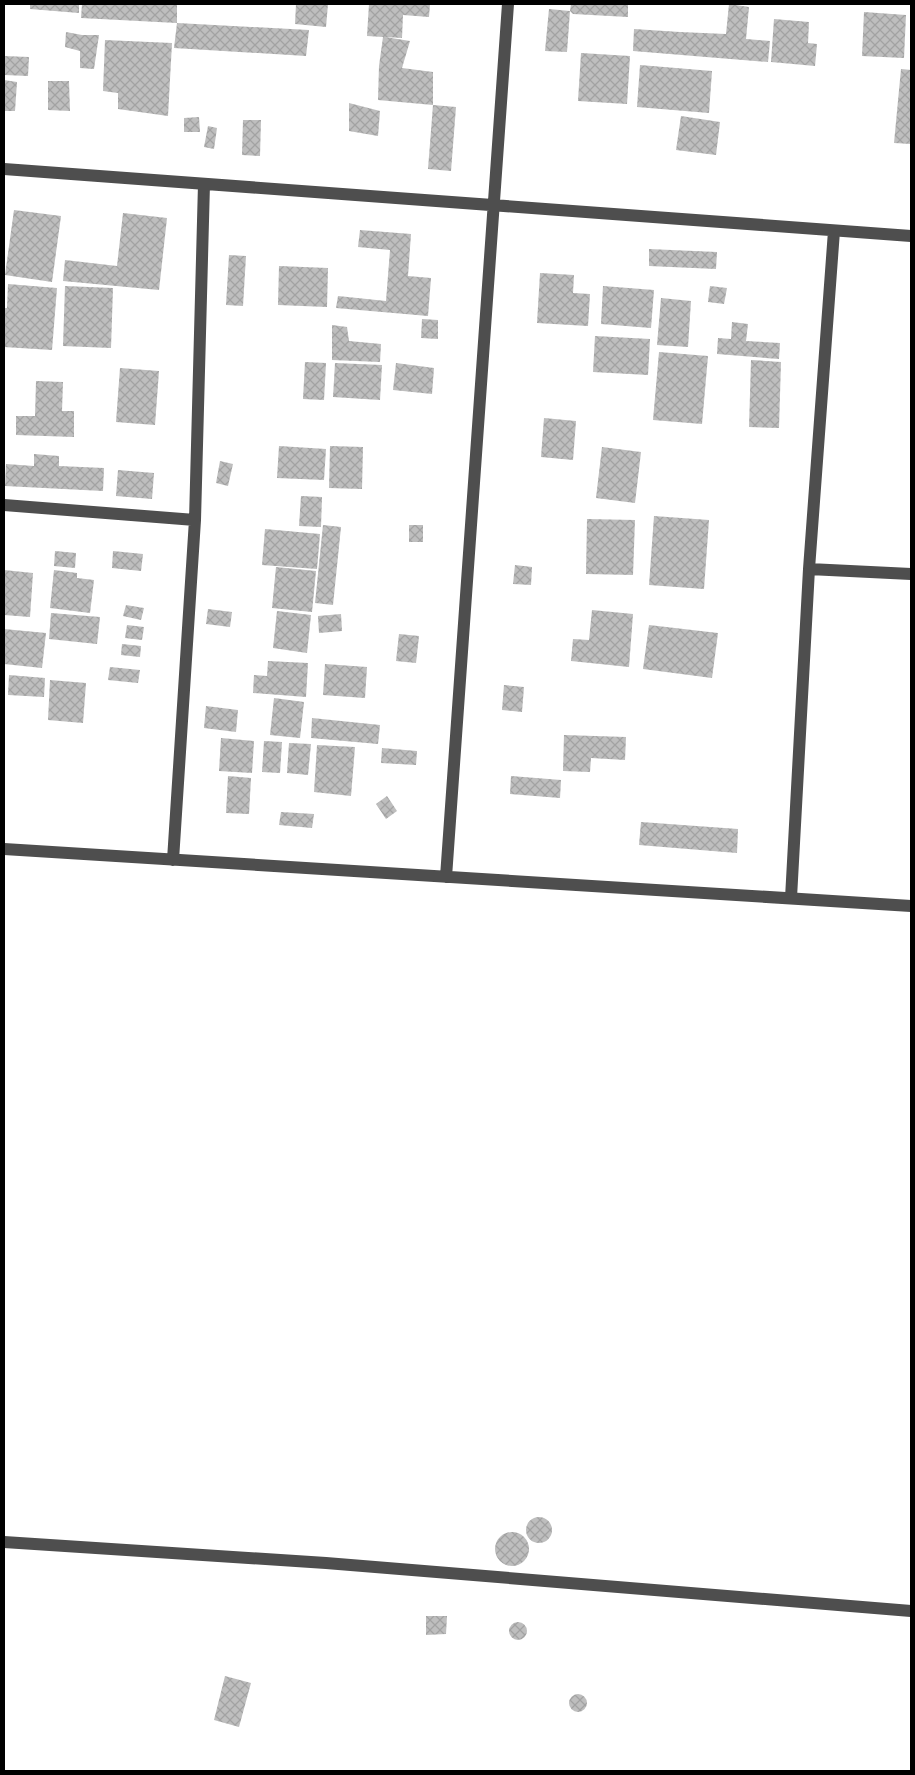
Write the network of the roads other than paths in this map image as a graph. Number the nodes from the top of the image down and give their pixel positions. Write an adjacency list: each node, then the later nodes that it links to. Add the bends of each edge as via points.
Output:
1 (508, 4): 4 (street)
2 (4, 169): 3 (street)
3 (204, 184): 4 (street); 8 (street)
4 (493, 205): 5 (street); 13 (street)
5 (834, 231): 6 (street); 9 (street)
6 (911, 236)
7 (4, 505): 8 (street)
8 (195, 520): 12 (street)
9 (809, 569): 10 (street); 14 (street)
10 (911, 574)
11 (4, 849): 12 (street)
12 (173, 860): 13 (street)
13 (446, 877): 14 (street)
14 (791, 898): 15 (street)
15 (911, 906)
16 (4, 1542): 17 (street, via 326,1563)
17 (911, 1611)

